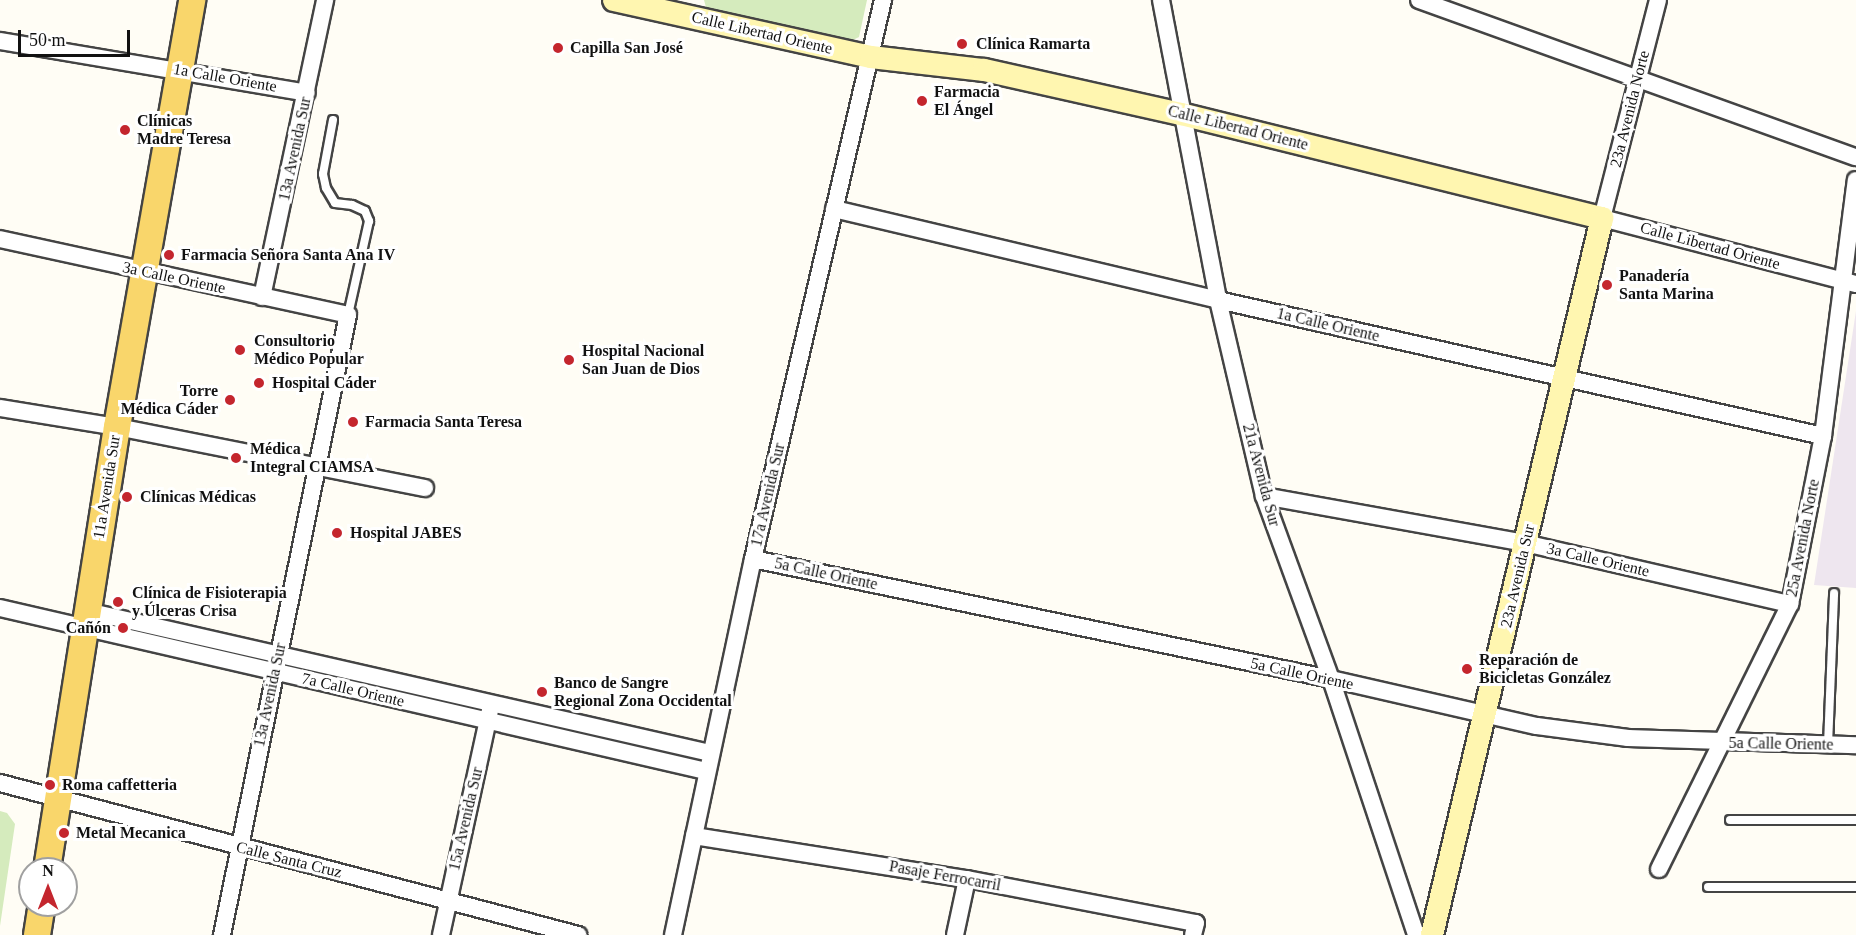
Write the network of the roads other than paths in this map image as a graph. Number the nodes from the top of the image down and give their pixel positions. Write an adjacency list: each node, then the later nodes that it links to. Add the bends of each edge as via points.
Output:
1 (192, 0): 10 (main road, 11a Avenida Sur)
2 (325, 0): 12 (street, 13a Avenida Sur)
3 (614, 0): 9 (main road, Calle Libertad Oriente)
4 (883, 0): 9 (street, 17a Avenida Sur)
5 (1161, 0): 13 (street, 21a Avenida Sur)
6 (1419, 0): 11 (street)
7 (1658, 0): 11 (street, 23a Avenida Norte)
8 (0, 41): 10 (street, 1a Calle Oriente)
9 (871, 57): 13 (main road, Calle Libertad Oriente, via 984,70); 17 (street, 17a Avenida Sur)
10 (181, 70): 12 (street, 1a Calle Oriente); 20 (main road, 11a Avenida Sur)
11 (1638, 79): 15 (street); 18 (street, 23a Avenida Norte)
12 (307, 93): 22 (street, 13a Avenida Sur)
13 (1181, 114): 18 (main road, Calle Libertad Oriente); 23 (street, 21a Avenida Sur)
14 (333, 120): 24 (lane, via 323,174 326,188 335,203 365,211 369,221)
15 (1856, 157)
16 (1856, 180): 21 (street, 25a Avenida Norte)
17 (834, 209): 23 (street, 1a Calle Oriente); 33 (street, 17a Avenida Sur)
18 (1602, 218): 21 (street, Calle Libertad Oriente); 25 (main road, 23a Avenida Sur)
19 (0, 239): 20 (street, 3a Calle Oriente)
20 (143, 271): 22 (street, 3a Calle Oriente); 27 (main road, 11a Avenida Sur)
21 (1850, 282): 28 (street, 25a Avenida Norte)
22 (262, 297): 24 (street, 3a Calle Oriente)
23 (1218, 300): 25 (street, 1a Calle Oriente); 31 (street, 21a Avenida Sur)
24 (348, 315): 29 (street, 13a Avenida Sur)
25 (1564, 378): 28 (street, 1a Calle Oriente); 32 (main road, 23a Avenida Sur)
26 (0, 408): 27 (street)
27 (117, 427): 29 (street); 37 (main road, 11a Avenida Sur)
28 (1823, 436): 35 (street, 25a Avenida Norte)
29 (316, 466): 30 (street); 38 (street, 13a Avenida Sur)
30 (425, 488)
31 (1264, 496): 32 (street, 3a Calle Oriente); 39 (street, 21a Avenida Sur)
32 (1525, 543): 35 (street, 3a Calle Oriente); 41 (main road, 23a Avenida Sur)
33 (753, 559): 39 (street, 5a Calle Oriente); 46 (street, 17a Avenida Sur)
34 (1834, 594): 44 (lane)
35 (1790, 604): 43 (street, 25a Avenida Norte)
36 (0, 608): 37 (street, 7a Calle Oriente)
37 (86, 620): 38 (street, 7a Calle Oriente); 49 (main road, 11a Avenida Sur)
38 (277, 663): 40 (street, 7a Calle Oriente); 42 (street, 7a Calle Oriente); 53 (street, 13a Avenida Sur)
39 (1331, 679): 41 (street, 5a Calle Oriente); 68 (street, 21a Avenida Sur)
40 (492, 704): 42 (street, 15a Avenida Sur); 46 (street, 7a Calle Oriente)
41 (1486, 715): 43 (street, 5a Calle Oriente, via 1594,735); 69 (main road, 23a Avenida Sur)
42 (488, 721): 47 (street, 7a Calle Oriente); 59 (street, 15a Avenida Sur)
43 (1720, 742): 44 (street, 5a Calle Oriente); 55 (street, 25a Avenida Norte)
44 (1828, 745): 45 (street, 5a Calle Oriente)
45 (1856, 745)
46 (710, 753): 47 (street, 17a Avenida Sur)
47 (706, 771): 52 (street, 17a Avenida Sur)
48 (0, 783): 49 (street, Calle Santa Cruz)
49 (58, 800): 53 (street, Calle Santa Cruz); 54 (main road, 11a Avenida Sur)
50 (1730, 820): 51 (lane)
51 (1856, 820)
52 (694, 836): 56 (street, Pasaje Ferrocarril); 66 (street, 17a Avenida Sur)
53 (238, 847): 59 (street, Calle Santa Cruz); 63 (street, 13a Avenida Sur)
54 (49, 857)
55 (1659, 869)
56 (967, 879): 61 (street, Pasaje Ferrocarril); 67 (street)
57 (1708, 887): 58 (lane)
58 (1856, 887)
59 (447, 900): 64 (street, 15a Avenida Sur); 65 (street, Calle Santa Cruz)
60 (40, 917): 62 (main road)
61 (1194, 929)
62 (37, 935)
63 (222, 935)
64 (441, 935)
65 (578, 935)
66 (673, 935)
67 (955, 935)
68 (1416, 935)
69 (1432, 935)

